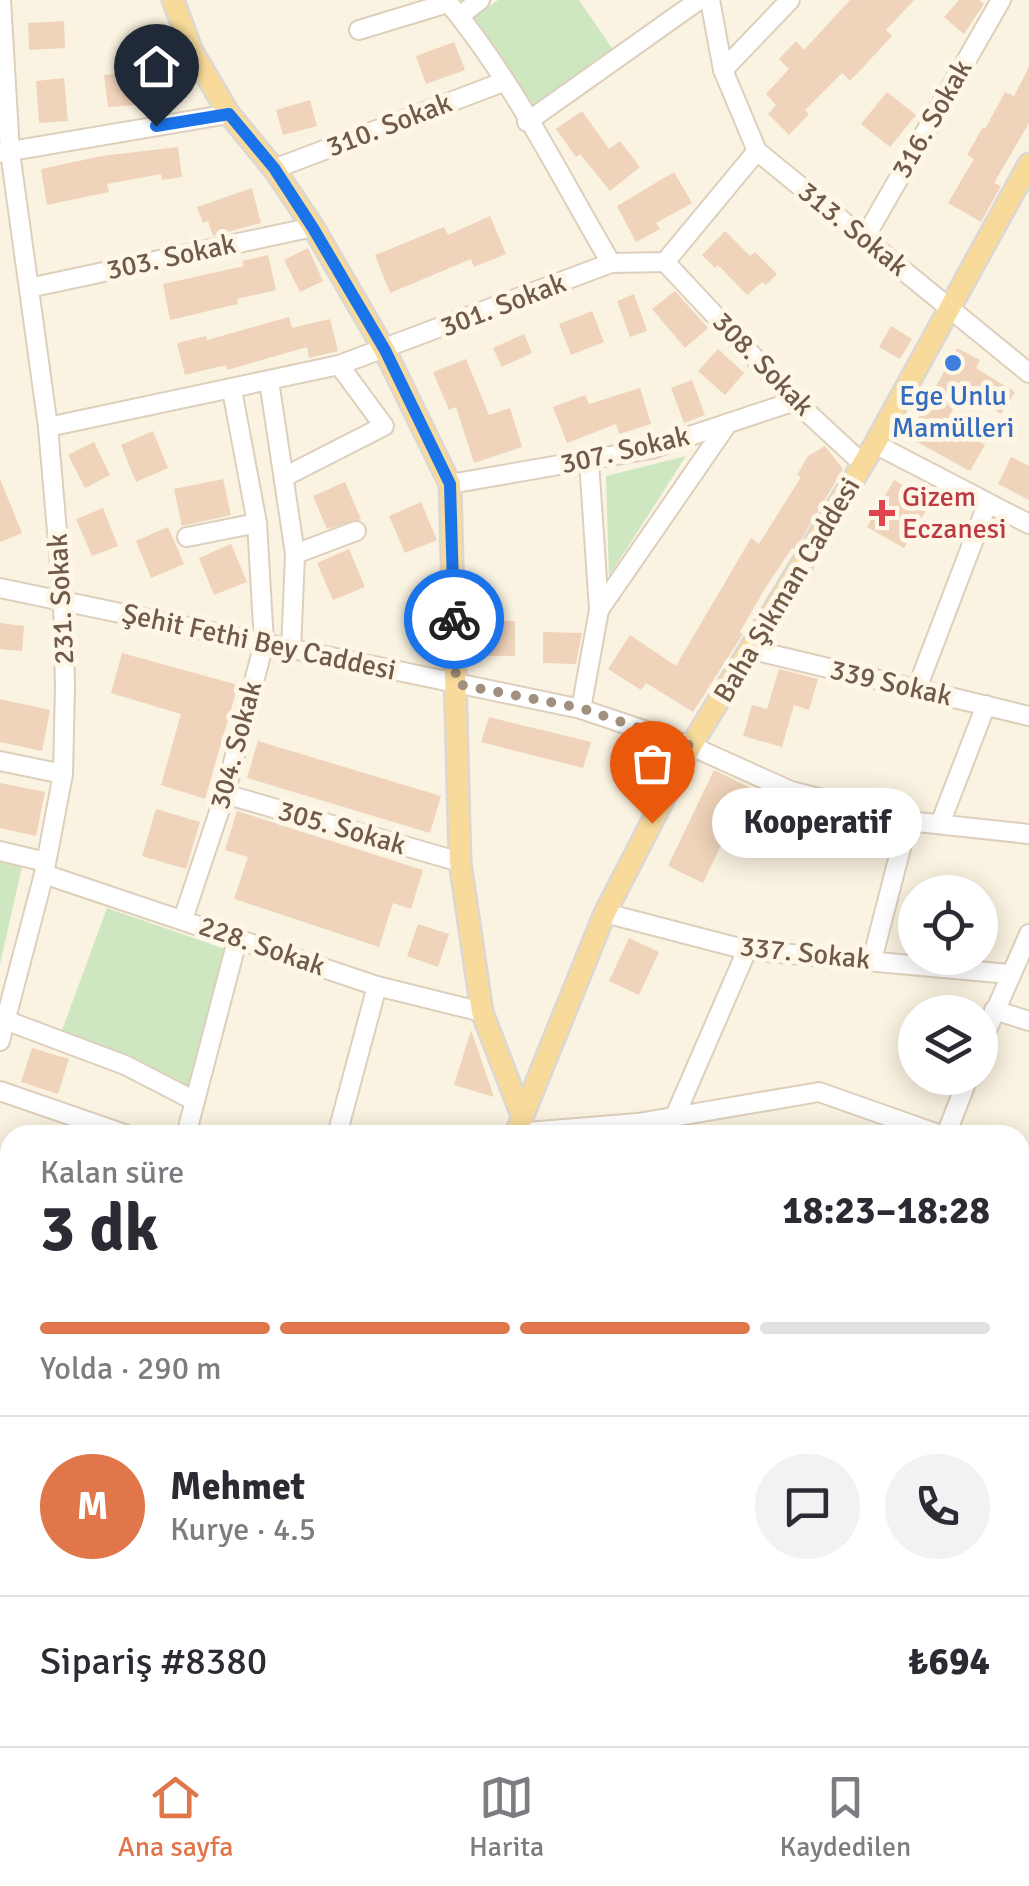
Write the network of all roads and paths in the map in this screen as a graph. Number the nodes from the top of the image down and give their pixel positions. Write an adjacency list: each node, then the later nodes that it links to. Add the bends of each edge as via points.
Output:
1 (1, 0): 15 (street, 231. Sokak)
2 (173, 0): 12 (main road)
3 (480, 0): 8 (street)
4 (699, 0): 13 (street)
5 (710, 0): 10 (street)
6 (790, 0): 10 (street)
7 (1001, 0): 19 (street, 316. Sokak)
8 (451, 6): 9 (street); 11 (street)
9 (360, 30)
10 (722, 70): 14 (street)
11 (504, 82): 13 (street); 17 (street, 310. Sokak)
12 (229, 114): 15 (street); 17 (main road)
13 (528, 122): 20 (street)
14 (757, 151): 19 (street, 313. Sokak); 21 (street)
15 (5, 152): 22 (street, 231. Sokak)
16 (1029, 164): 23 (main road, Baha Şıkman Caddesi)
17 (274, 168): 18 (main road)
18 (313, 228): 22 (street, 303. Sokak); 25 (main road)
19 (864, 239): 23 (street, 313. Sokak)
20 (612, 262): 21 (street, 301. Sokak); 25 (street, 301. Sokak)
21 (665, 262): 30 (street, 308. Sokak)
22 (29, 288): 32 (street, 231. Sokak)
23 (950, 307): 27 (street, 313. Sokak); 33 (main road, Baha Şıkman Caddesi)
24 (1029, 344): 27 (street)
25 (385, 350): 26 (street, 301. Sokak); 37 (main road)
26 (339, 365): 28 (street, 301. Sokak); 36 (street, via 384,426)
27 (1022, 367)
28 (269, 381): 29 (street, 301. Sokak); 36 (street)
29 (232, 390): 32 (street, 301. Sokak); 39 (street, 304. Sokak)
30 (795, 400): 31 (street, 307. Sokak); 35 (street, 308. Sokak)
31 (726, 426): 34 (street, 307. Sokak); 46 (street)
32 (48, 427): 45 (street, 231. Sokak)
33 (876, 444): 35 (main road, Baha Şıkman Caddesi); 38 (street)
34 (590, 461): 37 (street, 307. Sokak); 46 (street)
35 (863, 464): 49 (main road, Baha Şıkman Caddesi)
36 (284, 477): 43 (street)
37 (450, 484): 50 (main road)
38 (987, 505): 40 (street); 51 (street)
39 (257, 523): 42 (street); 47 (street, 304. Sokak)
40 (1029, 524)
41 (356, 531): 43 (street)
42 (188, 537)
43 (294, 554): 48 (street)
44 (0, 588): 45 (street, Şehit Fethi Bey Caddesi)
45 (63, 601): 47 (street, Şehit Fethi Bey Caddesi); 57 (street, 231. Sokak)
46 (599, 610): 53 (street)
47 (264, 643): 48 (street, Şehit Fethi Bey Caddesi); 58 (street, 304. Sokak)
48 (292, 650): 50 (street, Şehit Fethi Bey Caddesi)
49 (753, 650): 51 (street, 339 Sokak); 55 (main road, Baha Şıkman Caddesi)
50 (456, 684): 53 (street, Şehit Fethi Bey Caddesi); 63 (main road)
51 (916, 691): 52 (street, 339 Sokak)
52 (986, 705): 54 (street, 339 Sokak); 60 (street)
53 (581, 708): 55 (street, Şehit Fethi Bey Caddesi)
54 (1029, 716)
55 (691, 746): 59 (street, Şehit Fethi Bey Caddesi, via 791,790); 65 (main road, Baha Şıkman Caddesi)
56 (0, 761): 57 (street)
57 (62, 774): 64 (street, 231. Sokak)
58 (225, 794): 63 (street, 305. Sokak); 66 (street, 304. Sokak)
59 (908, 821): 60 (street, Şehit Fethi Bey Caddesi); 70 (street)
60 (940, 824): 61 (street, Şehit Fethi Bey Caddesi)
61 (1029, 834)
62 (0, 851): 64 (street, 228. Sokak)
63 (460, 862): 75 (main road)
64 (45, 868): 66 (street, 228. Sokak); 76 (street, 231. Sokak)
65 (605, 913): 69 (street, 337. Sokak); 87 (main road, Baha Şıkman Caddesi)
66 (183, 919): 68 (street, 228. Sokak)
67 (1029, 934): 71 (street)
68 (238, 938): 72 (street, 228. Sokak); 81 (street)
69 (746, 950): 70 (street, 337. Sokak); 82 (street)
70 (872, 960): 71 (street, 337. Sokak)
71 (1009, 974): 73 (street)
72 (378, 986): 75 (street, 228. Sokak); 85 (street)
73 (998, 1000)
74 (998, 1011): 77 (street)
75 (482, 1012): 86 (main road)
76 (6, 1020): 78 (street, 231. Sokak); 81 (street, via 81,1046)
77 (1029, 1020)
78 (0, 1041)
79 (0, 1091): 83 (street)
80 (961, 1095): 90 (street)
81 (195, 1101): 84 (street)
82 (674, 1116): 88 (street); 89 (street, via 818,1092)
83 (98, 1125)
84 (189, 1125)
85 (340, 1125)
86 (516, 1125)
87 (518, 1125)
88 (648, 1125)
89 (915, 1125)
90 (948, 1125)

